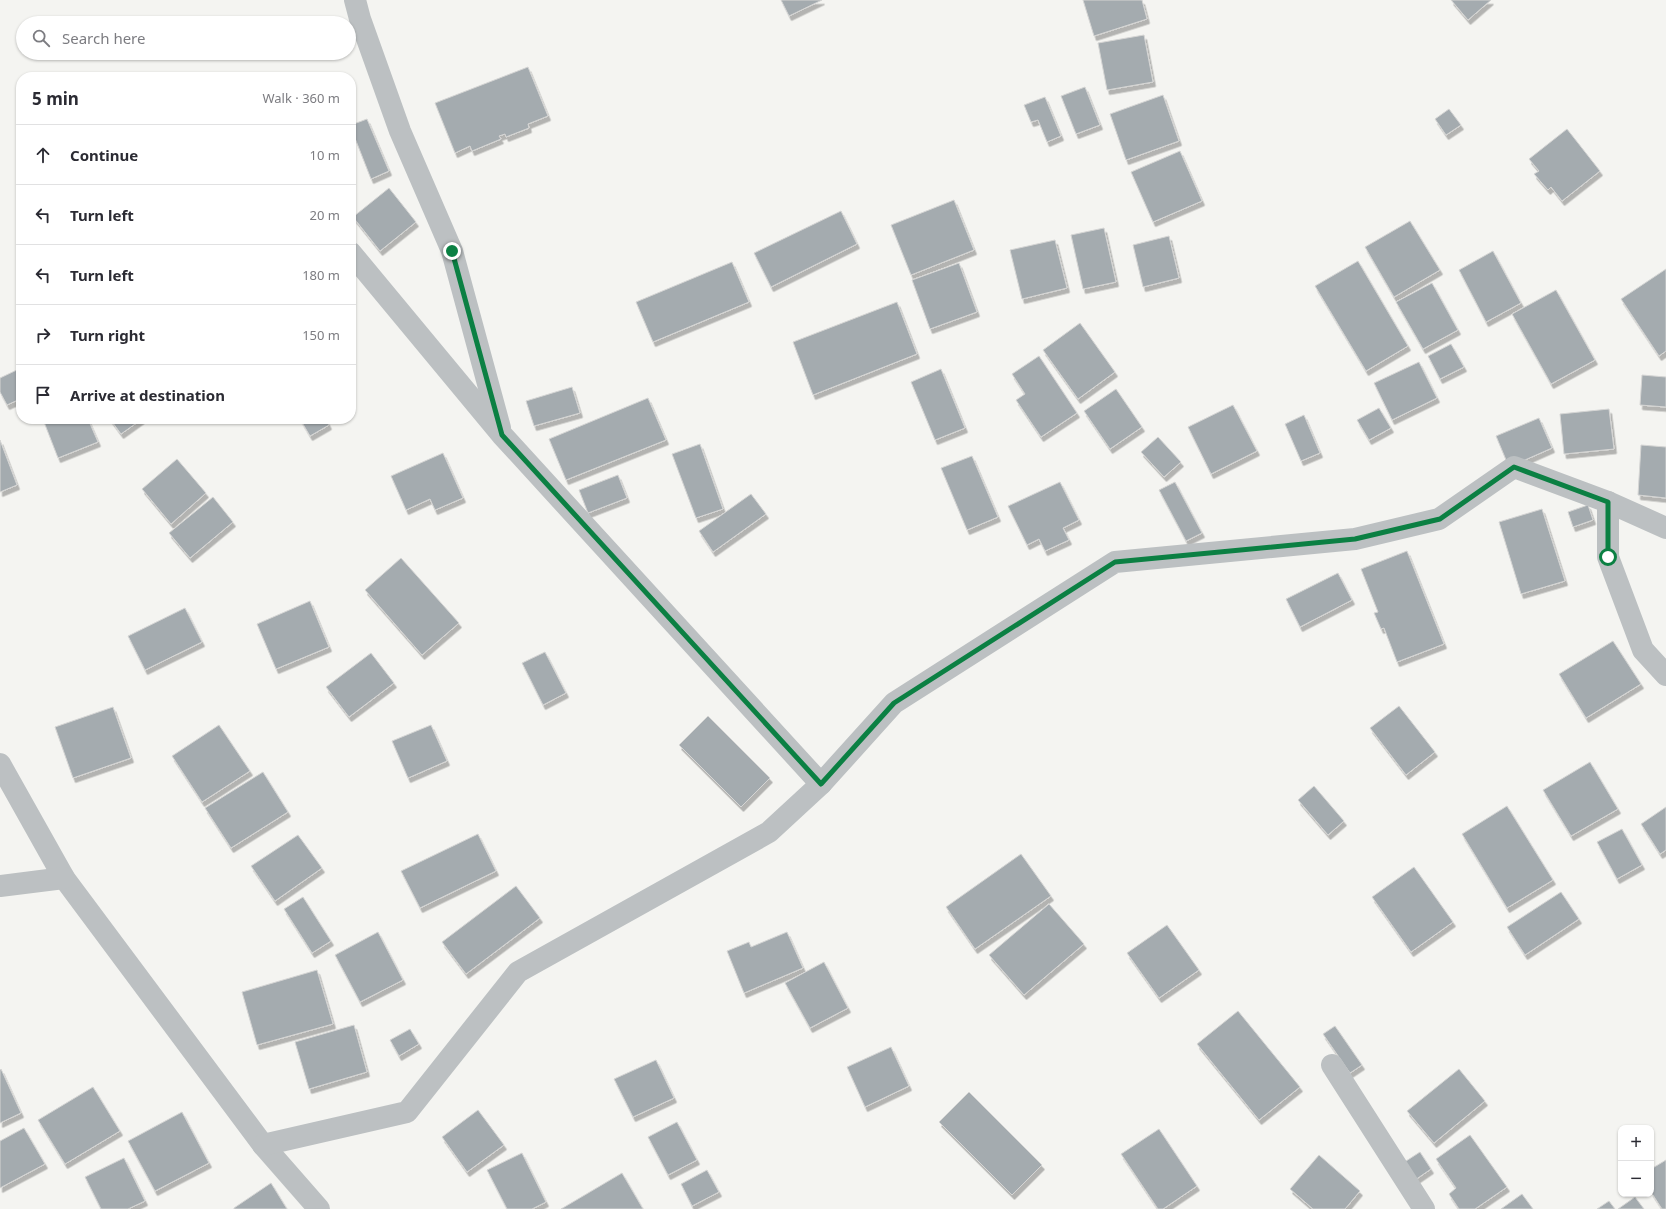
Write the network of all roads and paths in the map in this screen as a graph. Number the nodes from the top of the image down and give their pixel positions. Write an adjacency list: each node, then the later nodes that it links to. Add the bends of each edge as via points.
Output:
1 (355, 0): 3 (street, via 400,131 452,251)
2 (356, 259): 3 (street)
3 (502, 435): 8 (street)
4 (1608, 502): 5 (street); 6 (street, via 1608,557 1643,650); 8 (street, via 1514,467 1440,519 1355,539 1115,562 894,703)
5 (1666, 528)
6 (1666, 675)
7 (0, 764): 9 (street)
8 (821, 784): 12 (street, via 769,832 518,972 408,1112)
9 (64, 878): 10 (street); 12 (street)
10 (0, 886)
11 (1332, 1065): 14 (street)
12 (263, 1145): 13 (street)
13 (320, 1209)
14 (1424, 1209)

